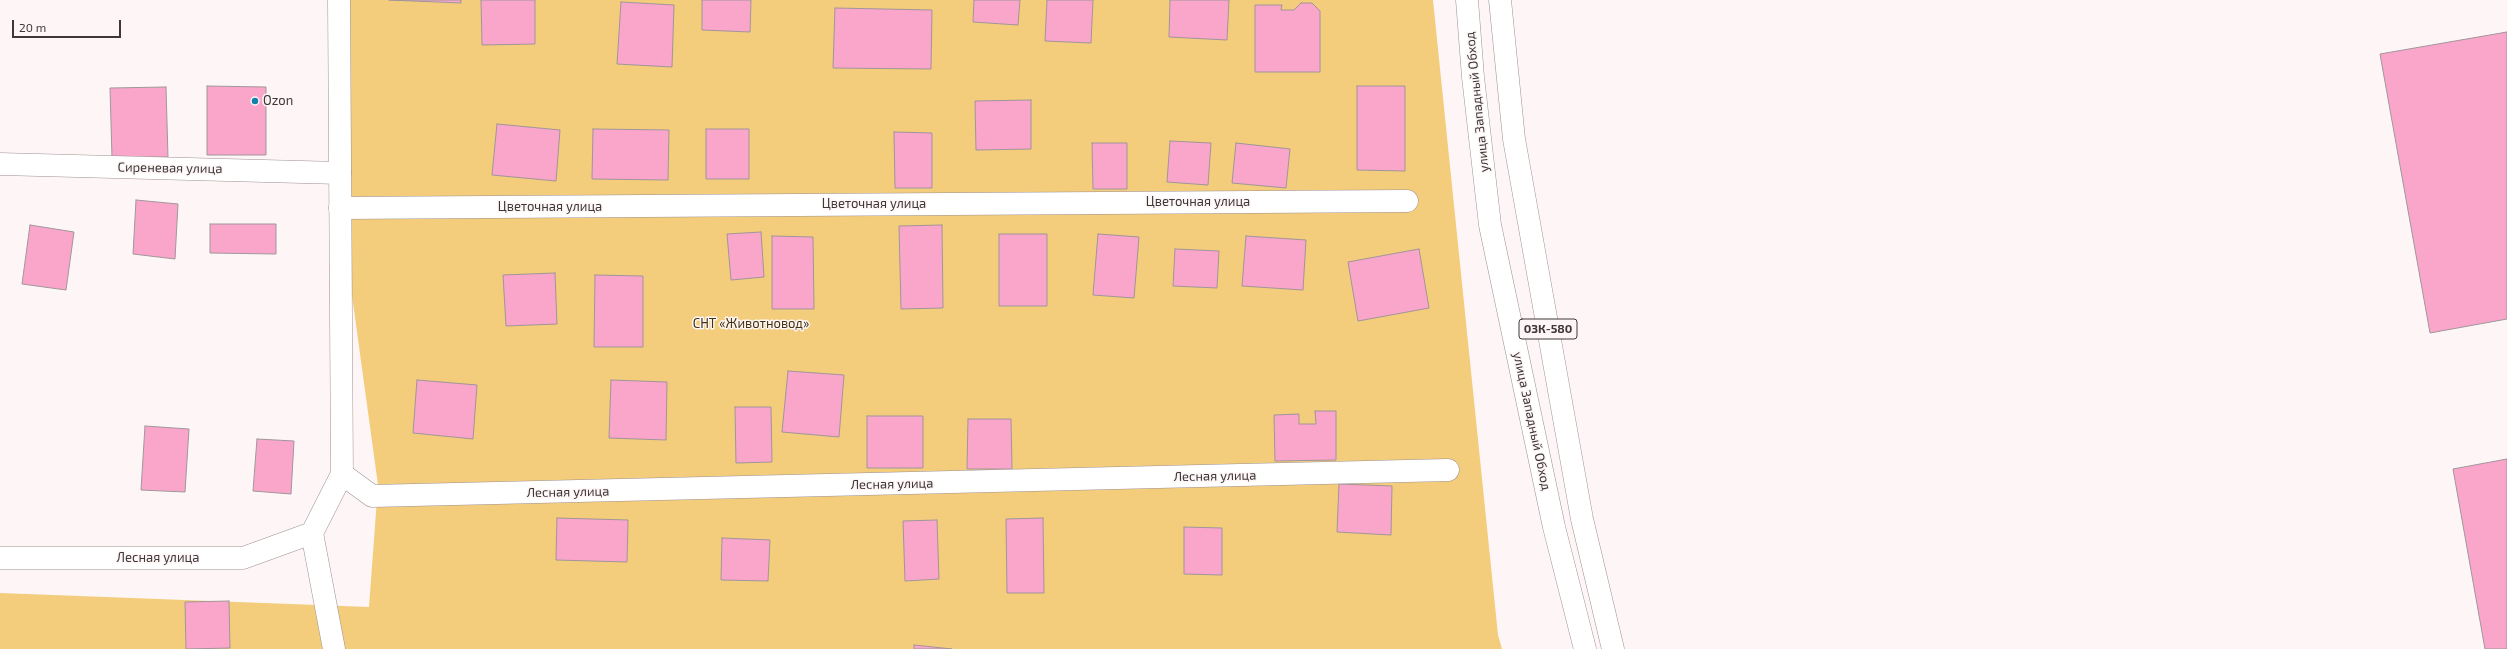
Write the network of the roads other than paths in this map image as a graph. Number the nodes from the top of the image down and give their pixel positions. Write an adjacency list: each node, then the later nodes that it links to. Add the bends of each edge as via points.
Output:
1 (338, 0): 5 (main road)
2 (1467, 0): 13 (main road, улица Западный Обход / 03К-580, via 1490,225 1554,527)
3 (1500, 0): 14 (main road, 03К-580, via 1514,139 1582,519)
4 (0, 164): 5 (main road, Сиреневая улица)
5 (340, 173): 7 (main road)
6 (1407, 201): 7 (main road, Цветочная улица)
7 (340, 208): 9 (main road)
8 (1448, 470): 9 (main road, Лесная улица, via 372,496)
9 (342, 474): 10 (main road)
10 (312, 533): 11 (main road, Лесная улица, via 243,558); 12 (main road)
11 (0, 558)
12 (334, 649)
13 (1585, 649)
14 (1613, 649)

